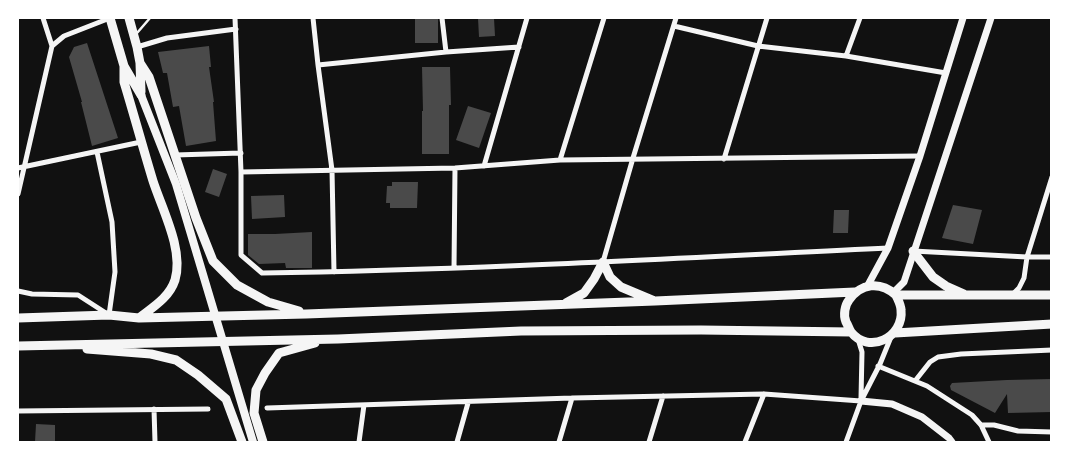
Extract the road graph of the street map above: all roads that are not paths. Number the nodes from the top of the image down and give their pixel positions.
1 (43, 18) edge
2 (110, 18) edge
3 (128, 18) edge
4 (150, 18) edge
5 (235, 18) edge
6 (313, 18) edge
7 (442, 18) edge
8 (527, 18) edge
9 (604, 18) edge
10 (676, 18) edge
11 (767, 18) edge
12 (860, 18) edge
13 (963, 18) edge
14 (991, 18) edge
15 (674, 26) junction
16 (236, 29) junction
17 (134, 36) junction
18 (52, 46) junction
19 (758, 46) junction
20 (519, 47) junction
21 (137, 48) junction
22 (446, 52) junction
23 (846, 56) junction
24 (140, 63) junction
25 (318, 65) junction
26 (124, 66) junction
27 (946, 73) junction
28 (141, 95) junction
29 (141, 142) junction
30 (98, 152) junction
31 (241, 153) junction
32 (175, 155) junction
33 (920, 156) junction
34 (633, 158) junction
35 (724, 158) junction
36 (560, 160) junction
37 (484, 166) junction
38 (20, 168) edge
39 (455, 168) junction
40 (332, 170) junction
41 (241, 172) junction
42 (1052, 177) edge
43 (18, 194) edge
44 (888, 248) junction
45 (914, 250) junction
46 (1027, 257) junction
47 (1052, 257) edge
48 (603, 262) junction
49 (454, 268) junction
50 (334, 272) junction
51 (868, 285) junction
52 (18, 291) edge
53 (855, 292) junction
54 (894, 294) junction
55 (1052, 295) edge
56 (969, 296) junction
57 (1012, 296) junction
58 (655, 302) junction
59 (563, 305) junction
60 (306, 314) junction
61 (109, 315) junction
62 (18, 318) edge
63 (139, 318) junction
64 (1052, 324) edge
65 (854, 335) junction
66 (893, 335) junction
67 (338, 338) junction
68 (18, 346) edge
69 (35, 346) junction
70 (1052, 350) edge
71 (878, 366) junction
72 (915, 382) junction
73 (764, 394) junction
74 (663, 396) junction
75 (572, 398) junction
76 (861, 400) junction
77 (468, 403) junction
78 (364, 405) junction
79 (267, 408) dead end
80 (154, 409) junction
81 (208, 409) dead end
82 (18, 410) edge
83 (980, 425) junction
84 (1052, 432) edge
85 (948, 441) edge
86 (154, 442) edge
87 (242, 442) edge
88 (253, 442) edge
89 (263, 442) edge
90 (359, 442) edge
91 (457, 442) edge
92 (559, 442) edge
93 (649, 442) edge
94 (745, 442) edge
95 (846, 442) edge
96 (989, 442) edge

1 - 18 street
2 - 18 street
2 - 26 highway
3 - 17 highway
4 - 17 lane
5 - 16 street
6 - 25 street
7 - 22 street
8 - 20 street
9 - 36 street
10 - 15 street
11 - 19 street
12 - 23 street
13 - 27 street
14 - 45 street
15 - 19 street
15 - 34 street
16 - 21 street
16 - 31 street
17 - 21 highway
18 - 38 street
19 - 23 street
19 - 35 street
20 - 22 street
20 - 37 street
21 - 24 highway
22 - 25 street
23 - 27 street
24 - 28 highway
24 - 32 highway
25 - 40 street
26 - 28 highway
26 - 29 highway
27 - 33 street
28 - 88 main road
29 - 30 street
29 - 63 highway
30 - 38 street
30 - 61 street
31 - 32 street
31 - 41 street
32 - 60 highway
33 - 35 street
33 - 44 street
34 - 35 street
34 - 36 street
34 - 48 street
36 - 37 street
37 - 39 street
38 - 43 street
39 - 40 street
39 - 49 street
40 - 41 street
40 - 50 street
41 - 50 street
42 - 46 street
44 - 48 street
44 - 51 street
45 - 46 street
45 - 54 street
45 - 56 highway
46 - 47 street
46 - 57 street
48 - 49 street
48 - 58 highway
48 - 59 highway
49 - 50 street
51 - 53 highway
51 - 54 highway
52 - 61 street
53 - 58 highway
53 - 65 highway
54 - 56 highway
54 - 66 highway
55 - 57 highway
56 - 57 highway
58 - 59 highway
59 - 60 highway
60 - 63 highway
61 - 62 highway
61 - 63 highway
64 - 66 highway
65 - 66 highway
65 - 67 highway
65 - 76 street
66 - 71 street
67 - 69 highway
67 - 89 highway
68 - 69 highway
69 - 87 highway
70 - 72 street
71 - 72 street
71 - 76 street
72 - 83 street
73 - 74 street
73 - 76 street
73 - 94 street
74 - 75 street
74 - 93 street
75 - 77 street
75 - 92 street
76 - 85 street
76 - 95 street
77 - 78 street
77 - 91 street
78 - 79 street
78 - 90 street
80 - 81 street
80 - 82 street
80 - 86 street
83 - 84 street
83 - 96 street

